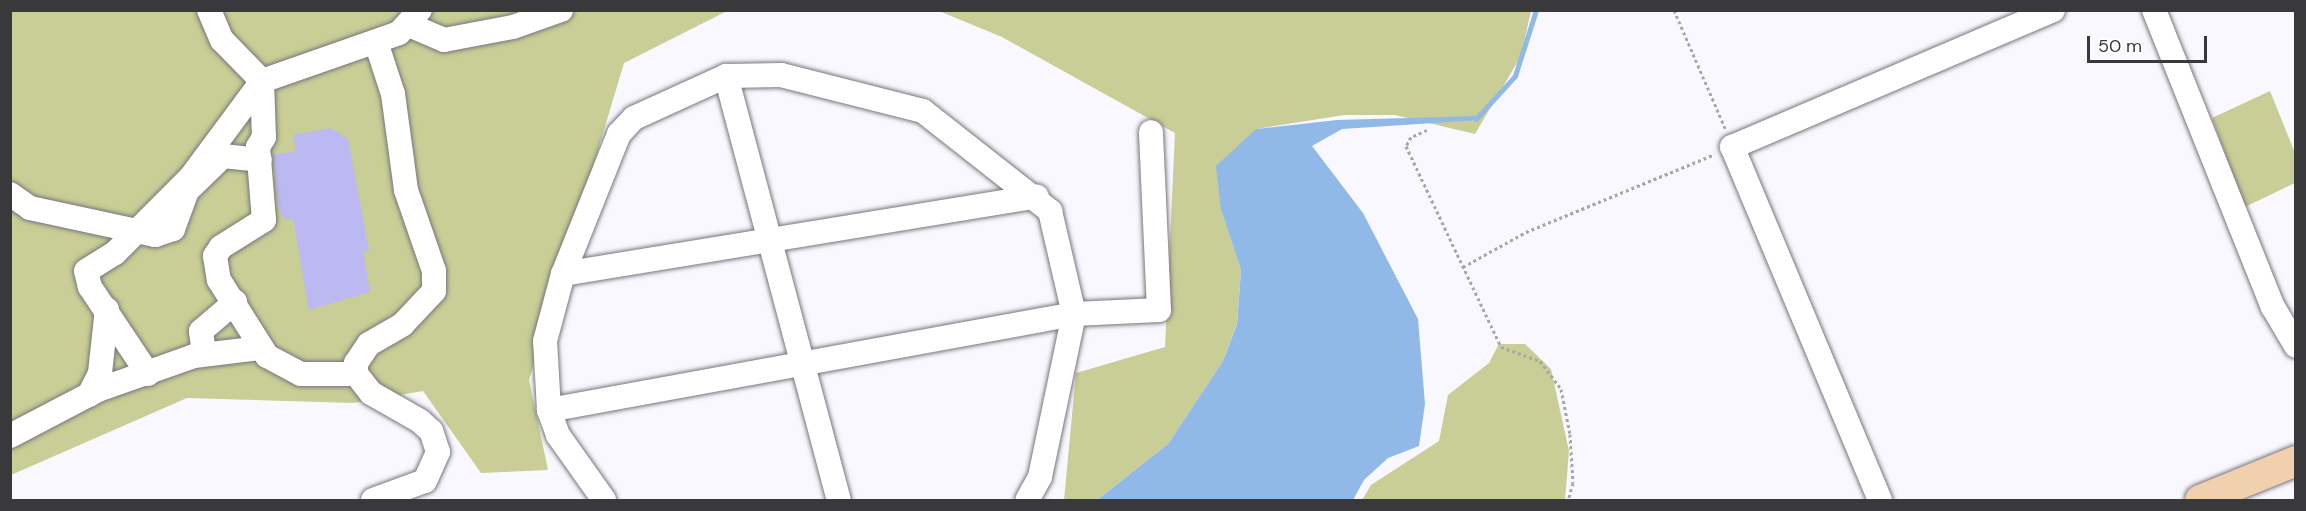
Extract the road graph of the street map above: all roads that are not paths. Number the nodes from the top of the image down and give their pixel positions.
1 (209, 10) edge
2 (561, 10) edge
3 (2053, 10) edge
4 (2154, 10) edge
5 (414, 18) edge
6 (376, 42) junction
7 (726, 76) junction
8 (262, 81) junction
9 (1151, 132) dead end
10 (213, 147) junction
11 (259, 156) junction
12 (10, 194) edge
13 (1037, 196) junction
14 (137, 232) junction
15 (766, 245) junction
16 (563, 274) junction
17 (235, 302) junction
18 (107, 309) junction
19 (1074, 314) junction
20 (2295, 346) edge
21 (260, 348) junction
22 (204, 354) junction
23 (801, 368) junction
24 (148, 374) junction
25 (356, 374) junction
26 (89, 394) junction
27 (549, 410) junction
28 (10, 436) edge
29 (2295, 461) edge
30 (373, 501) edge
31 (604, 501) edge
32 (838, 501) edge
33 (1028, 501) edge
34 (1880, 501) edge
35 (2200, 501) edge

1 - 8 street
2 - 5 street
3 - 34 street
4 - 20 street
5 - 6 street
6 - 8 street
6 - 25 street
7 - 13 street
7 - 15 street
7 - 16 street
8 - 10 street
8 - 11 street
9 - 19 street
10 - 11 street
10 - 14 street
11 - 14 street
11 - 17 street
12 - 14 street
13 - 15 street
13 - 19 street
14 - 18 street
15 - 16 street
15 - 23 street
16 - 27 street
17 - 21 street
17 - 22 street
18 - 24 street
18 - 26 street
19 - 23 street
19 - 33 street
21 - 22 street
21 - 25 street
22 - 24 street
23 - 27 street
23 - 32 street
24 - 26 street
25 - 30 street
26 - 28 street
27 - 31 street
29 - 35 main road

